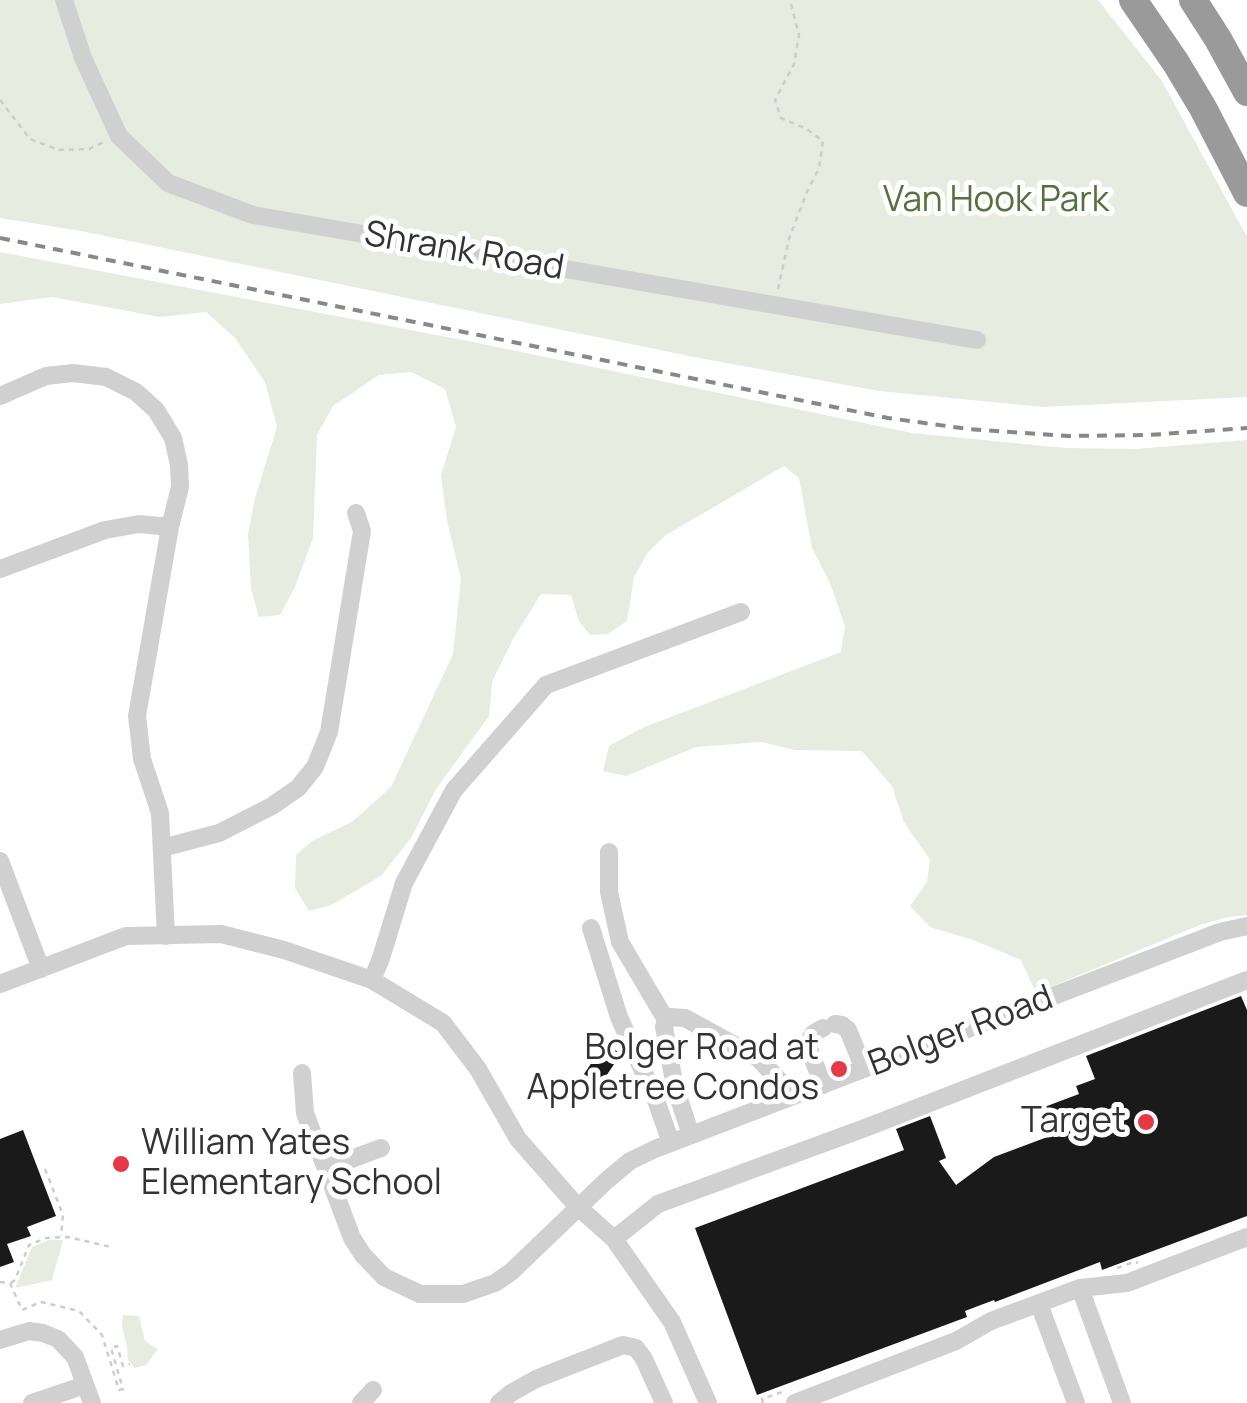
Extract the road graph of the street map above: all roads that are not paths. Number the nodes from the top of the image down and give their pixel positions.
1 (64, 0) edge
2 (1133, 0) edge
3 (1193, 0) edge
4 (1247, 92) edge
5 (1247, 193) edge
6 (976, 340) dead end
7 (0, 396) edge
8 (356, 513) dead end
9 (170, 528) junction
10 (0, 569) edge
11 (741, 612) dead end
12 (162, 848) junction
13 (609, 852) dead end
14 (0, 861) edge
15 (1247, 926) edge
16 (591, 928) dead end
17 (166, 936) junction
18 (41, 969) junction
19 (372, 980) junction
20 (1247, 980) edge
21 (0, 984) edge
22 (666, 1020) junction
23 (864, 1069) junction
24 (302, 1073) dead end
25 (823, 1085) junction
26 (794, 1096) junction
27 (692, 1135) junction
28 (671, 1142) junction
29 (381, 1148) dead end
30 (327, 1168) junction
31 (577, 1206) junction
32 (1247, 1236) edge
33 (614, 1239) junction
34 (1080, 1288) junction
35 (1039, 1304) junction
36 (0, 1340) edge
37 (85, 1385) junction
38 (32, 1403) edge
39 (92, 1403) edge
40 (499, 1403) edge
41 (664, 1403) edge
42 (708, 1403) edge
43 (796, 1403) edge
44 (1076, 1403) edge
45 (1122, 1403) edge

1 - 6 street, Shrank Road
2 - 5 highway
3 - 4 highway
7 - 9 street
8 - 12 street
9 - 10 street
9 - 12 street
11 - 19 street
12 - 17 street
13 - 22 street
14 - 18 street
15 - 23 street, Bolger Road
16 - 28 street
17 - 18 street
17 - 19 street
18 - 21 street
19 - 31 street
20 - 33 street
22 - 26 street
22 - 27 street
23 - 25 street, Bolger Road
23 - 25 street
24 - 30 street, Bolger Road
25 - 26 street, Bolger Road
26 - 27 street, Bolger Road
27 - 28 street, Bolger Road
28 - 31 street, Bolger Road
29 - 30 street
30 - 31 street, Bolger Road
31 - 33 street
32 - 34 street
33 - 42 street
34 - 35 street
34 - 45 street
35 - 43 street
35 - 44 street
36 - 37 street
37 - 38 street
37 - 39 street
40 - 41 street

